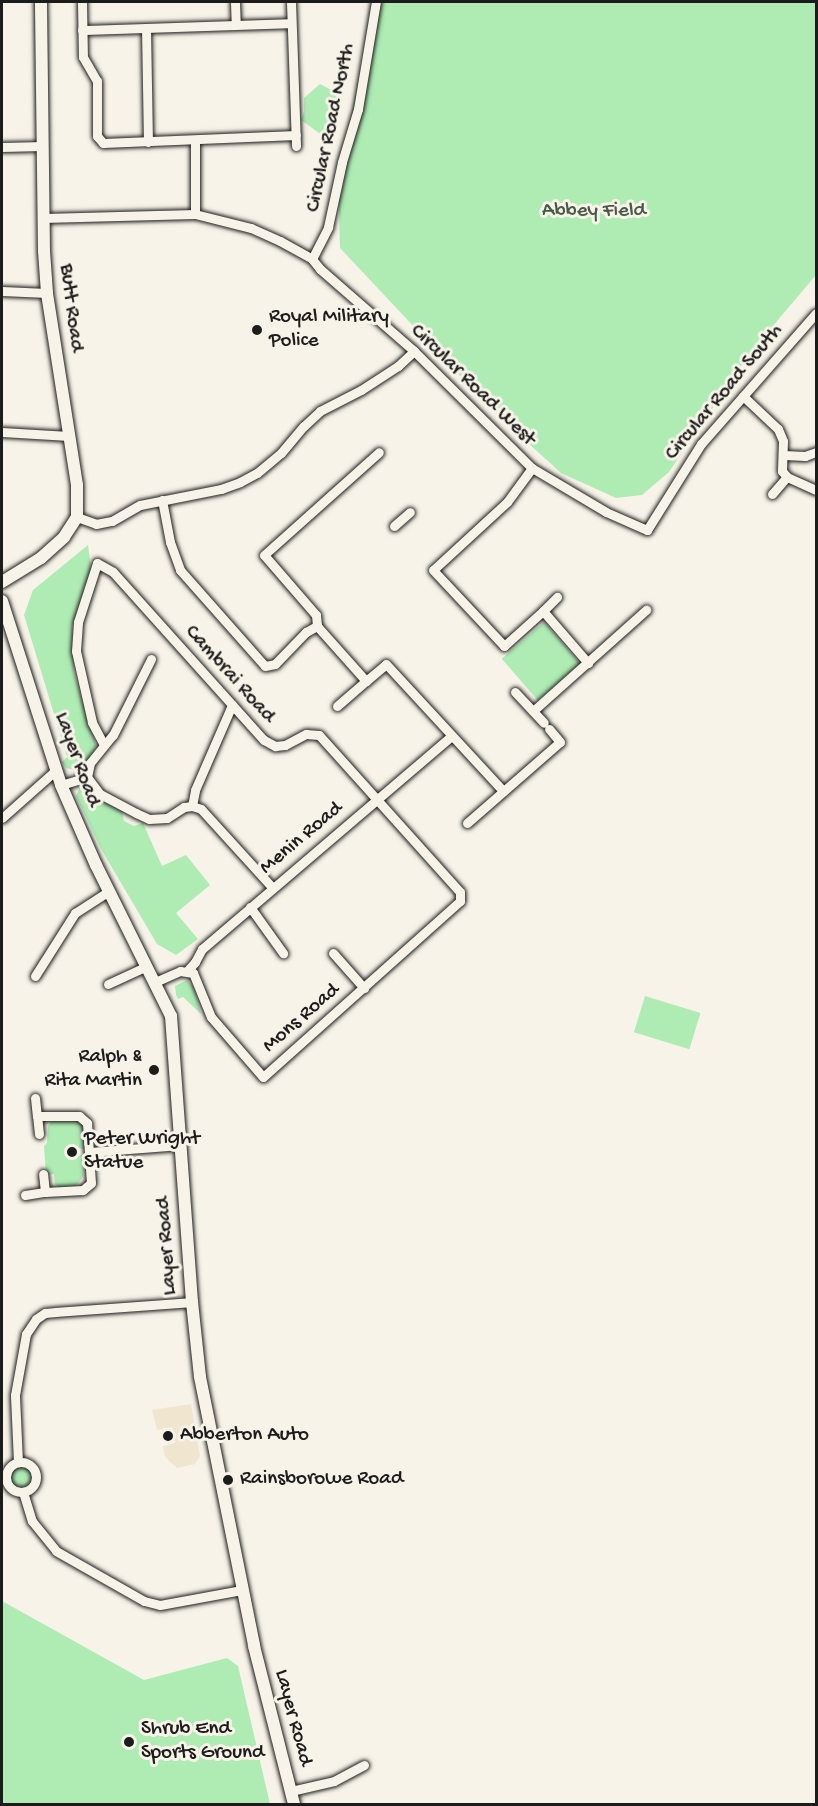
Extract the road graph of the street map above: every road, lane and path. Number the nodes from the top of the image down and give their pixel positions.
1 (41, 2) edge
2 (82, 2) edge
3 (235, 2) edge
4 (291, 2) edge
5 (376, 2) edge
6 (291, 23) junction
7 (236, 25) junction
8 (146, 28) junction
9 (82, 30) junction
10 (296, 135) junction
11 (195, 141) junction
12 (148, 142) junction
13 (43, 146) junction
14 (296, 146) dead end
15 (2, 147) edge
16 (195, 214) junction
17 (43, 218) junction
18 (312, 259) junction
19 (2, 291) edge
20 (47, 293) junction
21 (816, 313) edge
22 (414, 351) junction
23 (743, 396) junction
24 (2, 432) edge
25 (69, 436) junction
26 (379, 452) dead end
27 (816, 452) edge
28 (784, 455) junction
29 (532, 468) junction
30 (787, 477) junction
31 (816, 490) edge
32 (772, 494) dead end
33 (162, 500) junction
34 (410, 512) dead end
35 (77, 517) junction
36 (394, 526) dead end
37 (647, 530) joint
38 (2, 582) edge
39 (557, 597) dead end
40 (2, 602) edge
41 (646, 610) dead end
42 (543, 611) junction
43 (316, 626) junction
44 (151, 659) dead end
45 (588, 663) junction
46 (366, 681) junction
47 (515, 692) dead end
48 (232, 705) junction
49 (337, 706) dead end
50 (533, 711) junction
51 (451, 736) junction
52 (104, 745) junction
53 (56, 770) junction
54 (87, 777) junction
55 (61, 785) junction
56 (502, 791) junction
57 (378, 799) junction
58 (192, 806) junction
59 (2, 818) edge
60 (467, 823) dead end
61 (272, 887) junction
62 (109, 891) junction
63 (460, 901) joint
64 (250, 908) junction
65 (283, 953) dead end
66 (333, 953) dead end
67 (147, 966) junction
68 (187, 971) junction
69 (35, 976) dead end
70 (155, 982) junction
71 (108, 984) dead end
72 (364, 988) junction
73 (35, 1098) dead end
74 (37, 1116) junction
75 (39, 1134) dead end
76 (181, 1145) junction
77 (90, 1152) junction
78 (43, 1174) dead end
79 (45, 1192) junction
80 (26, 1195) dead end
81 (192, 1302) junction
82 (18, 1462) junction
83 (23, 1492) junction
84 (242, 1590) junction
85 (364, 1765) dead end
86 (291, 1791) junction
87 (294, 1804) edge

1 - 13 main road, Butt Road
2 - 9 street
3 - 7 street
4 - 6 street
5 - 18 street, Circular Road North
6 - 7 street
6 - 10 street
7 - 8 street
8 - 9 street
8 - 12 street
9 - 12 street
10 - 11 street
10 - 14 street
11 - 12 street
11 - 16 street
13 - 15 street
13 - 17 main road, Butt Road
16 - 17 street, Circular Road West
16 - 18 street, Circular Road West
17 - 20 main road, Butt Road
18 - 22 street, Circular Road West
19 - 20 street
20 - 25 main road, Butt Road
21 - 23 street, Circular Road South
22 - 29 street, Circular Road West
22 - 33 street
23 - 28 street
23 - 37 street, Circular Road South
24 - 25 street
25 - 35 main road, Butt Road
26 - 43 street
27 - 28 street
28 - 30 street
29 - 37 street, Circular Road West
29 - 42 street
30 - 31 street
30 - 32 street
33 - 35 street
33 - 43 street
34 - 36 street
35 - 38 main road
39 - 42 street
40 - 53 main road, Layer Road
41 - 45 street
42 - 45 street
43 - 46 street
44 - 52 street
45 - 50 street
46 - 49 street
46 - 51 street
47 - 50 street
48 - 52 street, Cambrai Road
48 - 57 street, Cambrai Road
48 - 58 street
50 - 56 street
51 - 56 street
51 - 57 street, Menin Road
52 - 54 street
53 - 55 main road, Layer Road
53 - 59 street
54 - 55 street
54 - 58 street
55 - 62 main road, Layer Road
56 - 60 street
57 - 61 street, Menin Road
57 - 63 street, Cambrai Road
58 - 61 street
61 - 64 street, Menin Road
62 - 67 main road, Layer Road
62 - 69 street
63 - 72 street, Mons Road
64 - 65 street
64 - 68 street, Menin Road
66 - 72 street, Mons Road
67 - 70 main road, Layer Road
67 - 71 street
68 - 70 street
68 - 72 street, Mons Road
70 - 76 main road, Layer Road
73 - 74 street
74 - 75 street
74 - 77 street
76 - 77 street
76 - 81 main road, Layer Road
77 - 79 street
78 - 79 street
79 - 80 street
81 - 82 street
81 - 84 main road, Layer Road
82 - 83 street
82 - 83 street
83 - 84 street
84 - 86 main road, Layer Road
85 - 86 street
86 - 87 main road, Layer Road

